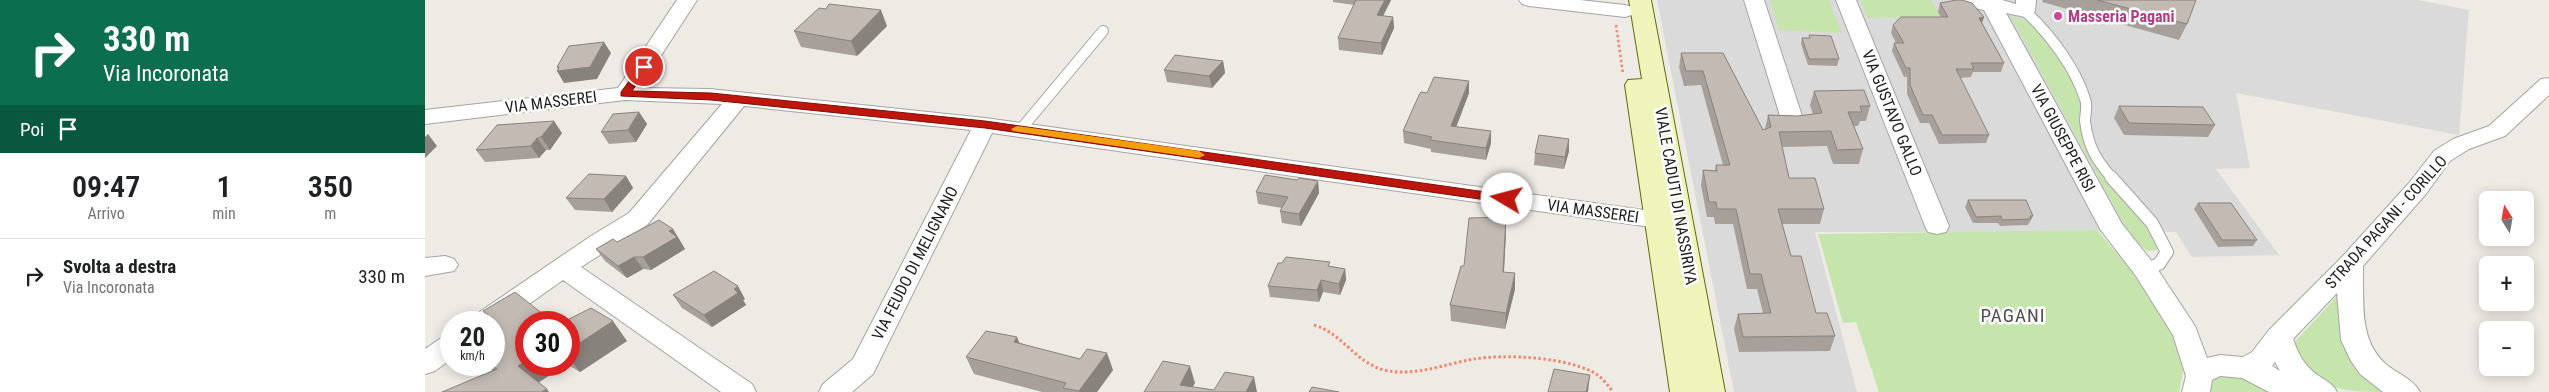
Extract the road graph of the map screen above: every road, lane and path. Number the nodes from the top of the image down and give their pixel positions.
1 (687, 0) edge
2 (1529, 0) edge
3 (1754, 0) edge
4 (1846, 0) edge
5 (1963, 0) edge
6 (1992, 3) edge
7 (1629, 4) edge
8 (2025, 5) edge
9 (1103, 31) dead end
10 (2549, 84) edge
11 (625, 94) junction
12 (738, 99) junction
13 (425, 117) edge
14 (1793, 122) edge
15 (985, 125) junction
16 (1021, 130) junction
17 (1659, 220) junction
18 (1937, 226) dead end
19 (2350, 264) junction
20 (564, 268) junction
21 (2145, 270) junction
22 (500, 311) edge
23 (2179, 321) junction
24 (1314, 325) dead end
25 (2279, 337) junction
26 (440, 353) edge
27 (425, 363) edge
28 (2241, 367) junction
29 (2198, 384) edge
30 (742, 392) edge
31 (833, 392) edge
32 (1613, 392) edge
33 (1685, 392) edge
34 (1709, 392) edge
35 (2288, 392) edge
36 (2323, 392) edge
37 (2405, 392) edge

1 - 11 street
2 - 7 street
3 - 14 street
4 - 18 street, VIA GUSTAVO GALLO
5 - 6 street
6 - 8 street
6 - 21 street, VIA GIUSEPPE RISI
7 - 17 main road, VIALE CADUTI DI NASSIRIYA
7 - 34 main road, VIALE CADUTI DI NASSIRIYA
8 - 21 lane, VIA GIUSEPPE RISI
9 - 16 lane
10 - 19 street, STRADA PAGANI - CORILLO
11 - 12 street, VIA MASSEREI
11 - 13 street, VIA MASSEREI
12 - 15 street, VIA MASSEREI
12 - 20 street
15 - 16 street, VIA MASSEREI
15 - 31 street, VIA FEUDO DI MELIGNANO
16 - 17 street, VIA MASSEREI
17 - 33 main road, VIALE CADUTI DI NASSIRIYA
19 - 25 street, STRADA PAGANI - CORILLO
19 - 37 street
20 - 22 street
20 - 30 street
21 - 23 street, VIA GIUSEPPE RISI
23 - 28 street, VIA GIUSEPPE RISI
23 - 29 street, VIA GIUSEPPE RISI
24 - 32 path
25 - 28 street, STRADA PAGANI - CORILLO
25 - 35 street
25 - 36 street
26 - 27 street
28 - 29 street
28 - 35 street

